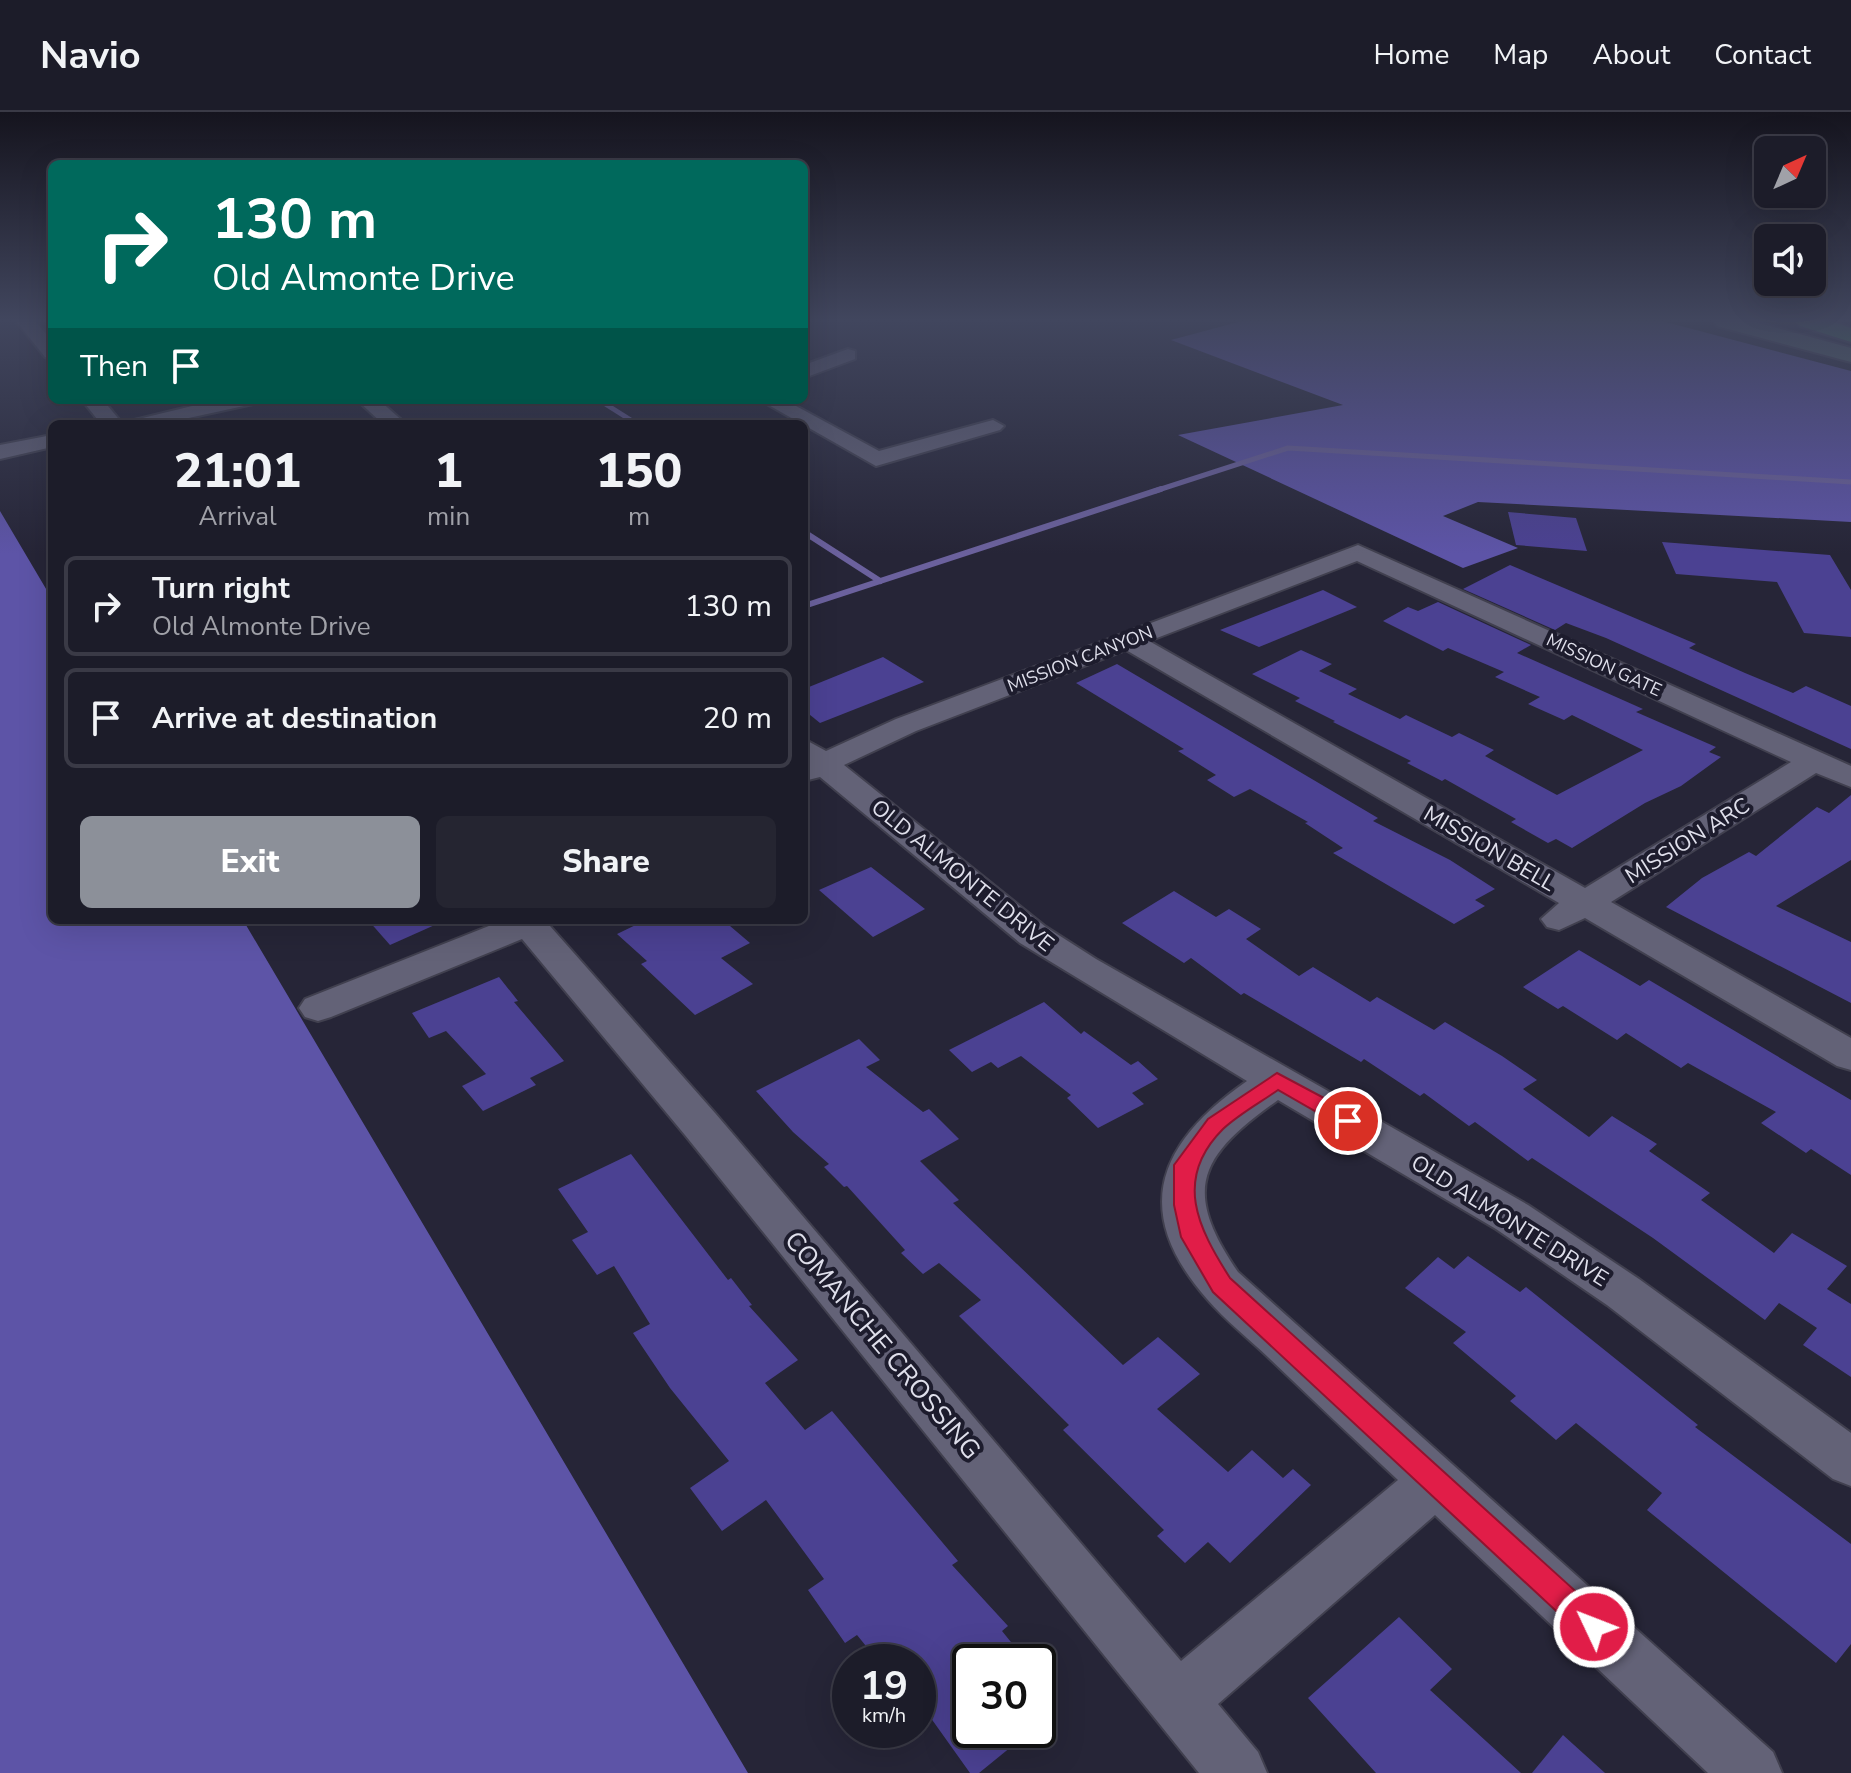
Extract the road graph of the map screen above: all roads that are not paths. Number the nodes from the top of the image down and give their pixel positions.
1 (95, 404) edge
2 (227, 404) edge
3 (372, 404) edge
4 (777, 404) edge
5 (109, 420) edge
6 (150, 420) edge
7 (391, 420) edge
8 (806, 420) edge
9 (808, 421) edge
10 (993, 426) dead end
11 (48, 442) edge
12 (0, 452) edge
13 (1358, 552) joint
14 (1129, 641) junction
15 (810, 761) edge
16 (1814, 761) junction
17 (1851, 778) edge
18 (1572, 911) junction
19 (522, 924) edge
20 (532, 924) edge
21 (318, 1008) dead end
22 (1851, 1056) edge
23 (1277, 1080) junction
24 (1851, 1463) edge
25 (1436, 1481) junction
26 (1177, 1701) junction
27 (1237, 1773) edge
28 (1752, 1773) edge

1 - 5 street
2 - 6 street
3 - 7 street
4 - 8 street
9 - 10 street
11 - 12 street
13 - 14 street, MISSION CANYON
13 - 16 street, MISSION GATE
14 - 15 street, MISSION CANYON
14 - 18 street, MISSION BELL
15 - 23 street, OLD ALMONTE DRIVE
16 - 17 street, MISSION GATE
16 - 18 street, MISSION ARC
18 - 22 street, MISSION BELL
19 - 21 street
20 - 26 street, COMANCHE CROSSING
23 - 24 street, OLD ALMONTE DRIVE
23 - 25 street
25 - 26 street
25 - 28 street
26 - 27 street, COMANCHE CROSSING

